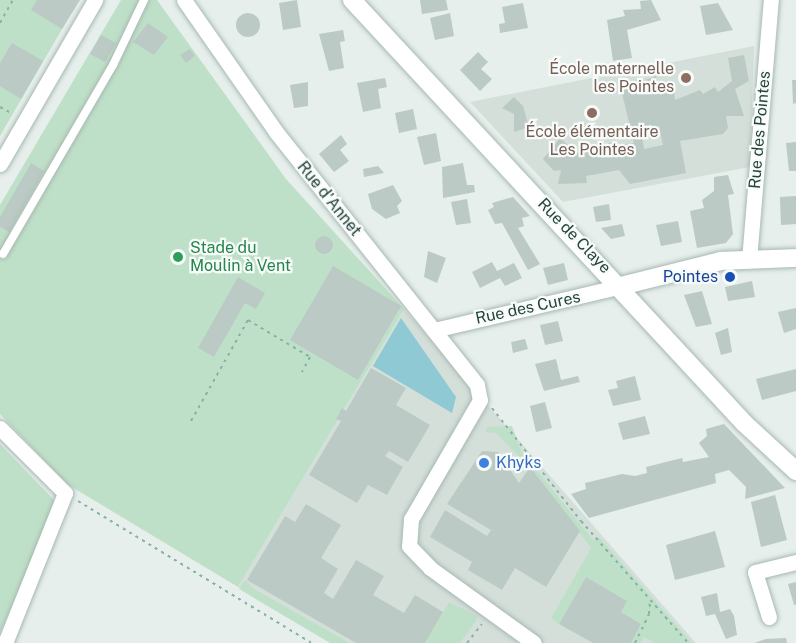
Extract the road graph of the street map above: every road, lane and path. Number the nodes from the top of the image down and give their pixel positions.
1 (13, 0) edge
2 (95, 0) edge
3 (144, 0) edge
4 (184, 0) edge
5 (352, 0) edge
6 (771, 0) edge
7 (0, 23) edge
8 (0, 107) edge
9 (15, 116) dead end
10 (0, 164) edge
11 (3, 254) dead end
12 (796, 258) edge
13 (749, 260) junction
14 (621, 286) junction
15 (434, 330) junction
16 (302, 372) dead end
17 (480, 392) junction
18 (191, 421) dead end
19 (0, 428) edge
20 (796, 471) edge
21 (66, 493) junction
22 (796, 562) edge
23 (650, 601) junction
24 (492, 612) junction
25 (769, 617) dead end
26 (5, 643) edge
27 (312, 643) edge
28 (467, 643) edge
29 (534, 643) edge
30 (635, 643) edge
31 (688, 643) edge

1 - 7 path
2 - 10 street
3 - 11 lane
4 - 15 street, Rue d'Annet
5 - 14 street, Rue de Claye
6 - 13 street, Rue des Pointes
8 - 9 path
12 - 13 street
13 - 14 street
14 - 15 street, Rue des Cures
14 - 20 street, Rue de Claye
15 - 17 street, Rue d'Annet
16 - 18 path
17 - 23 path
17 - 24 street
19 - 21 street
21 - 26 street
21 - 27 path
22 - 25 street
23 - 30 path
23 - 31 path
24 - 28 path
24 - 29 street

